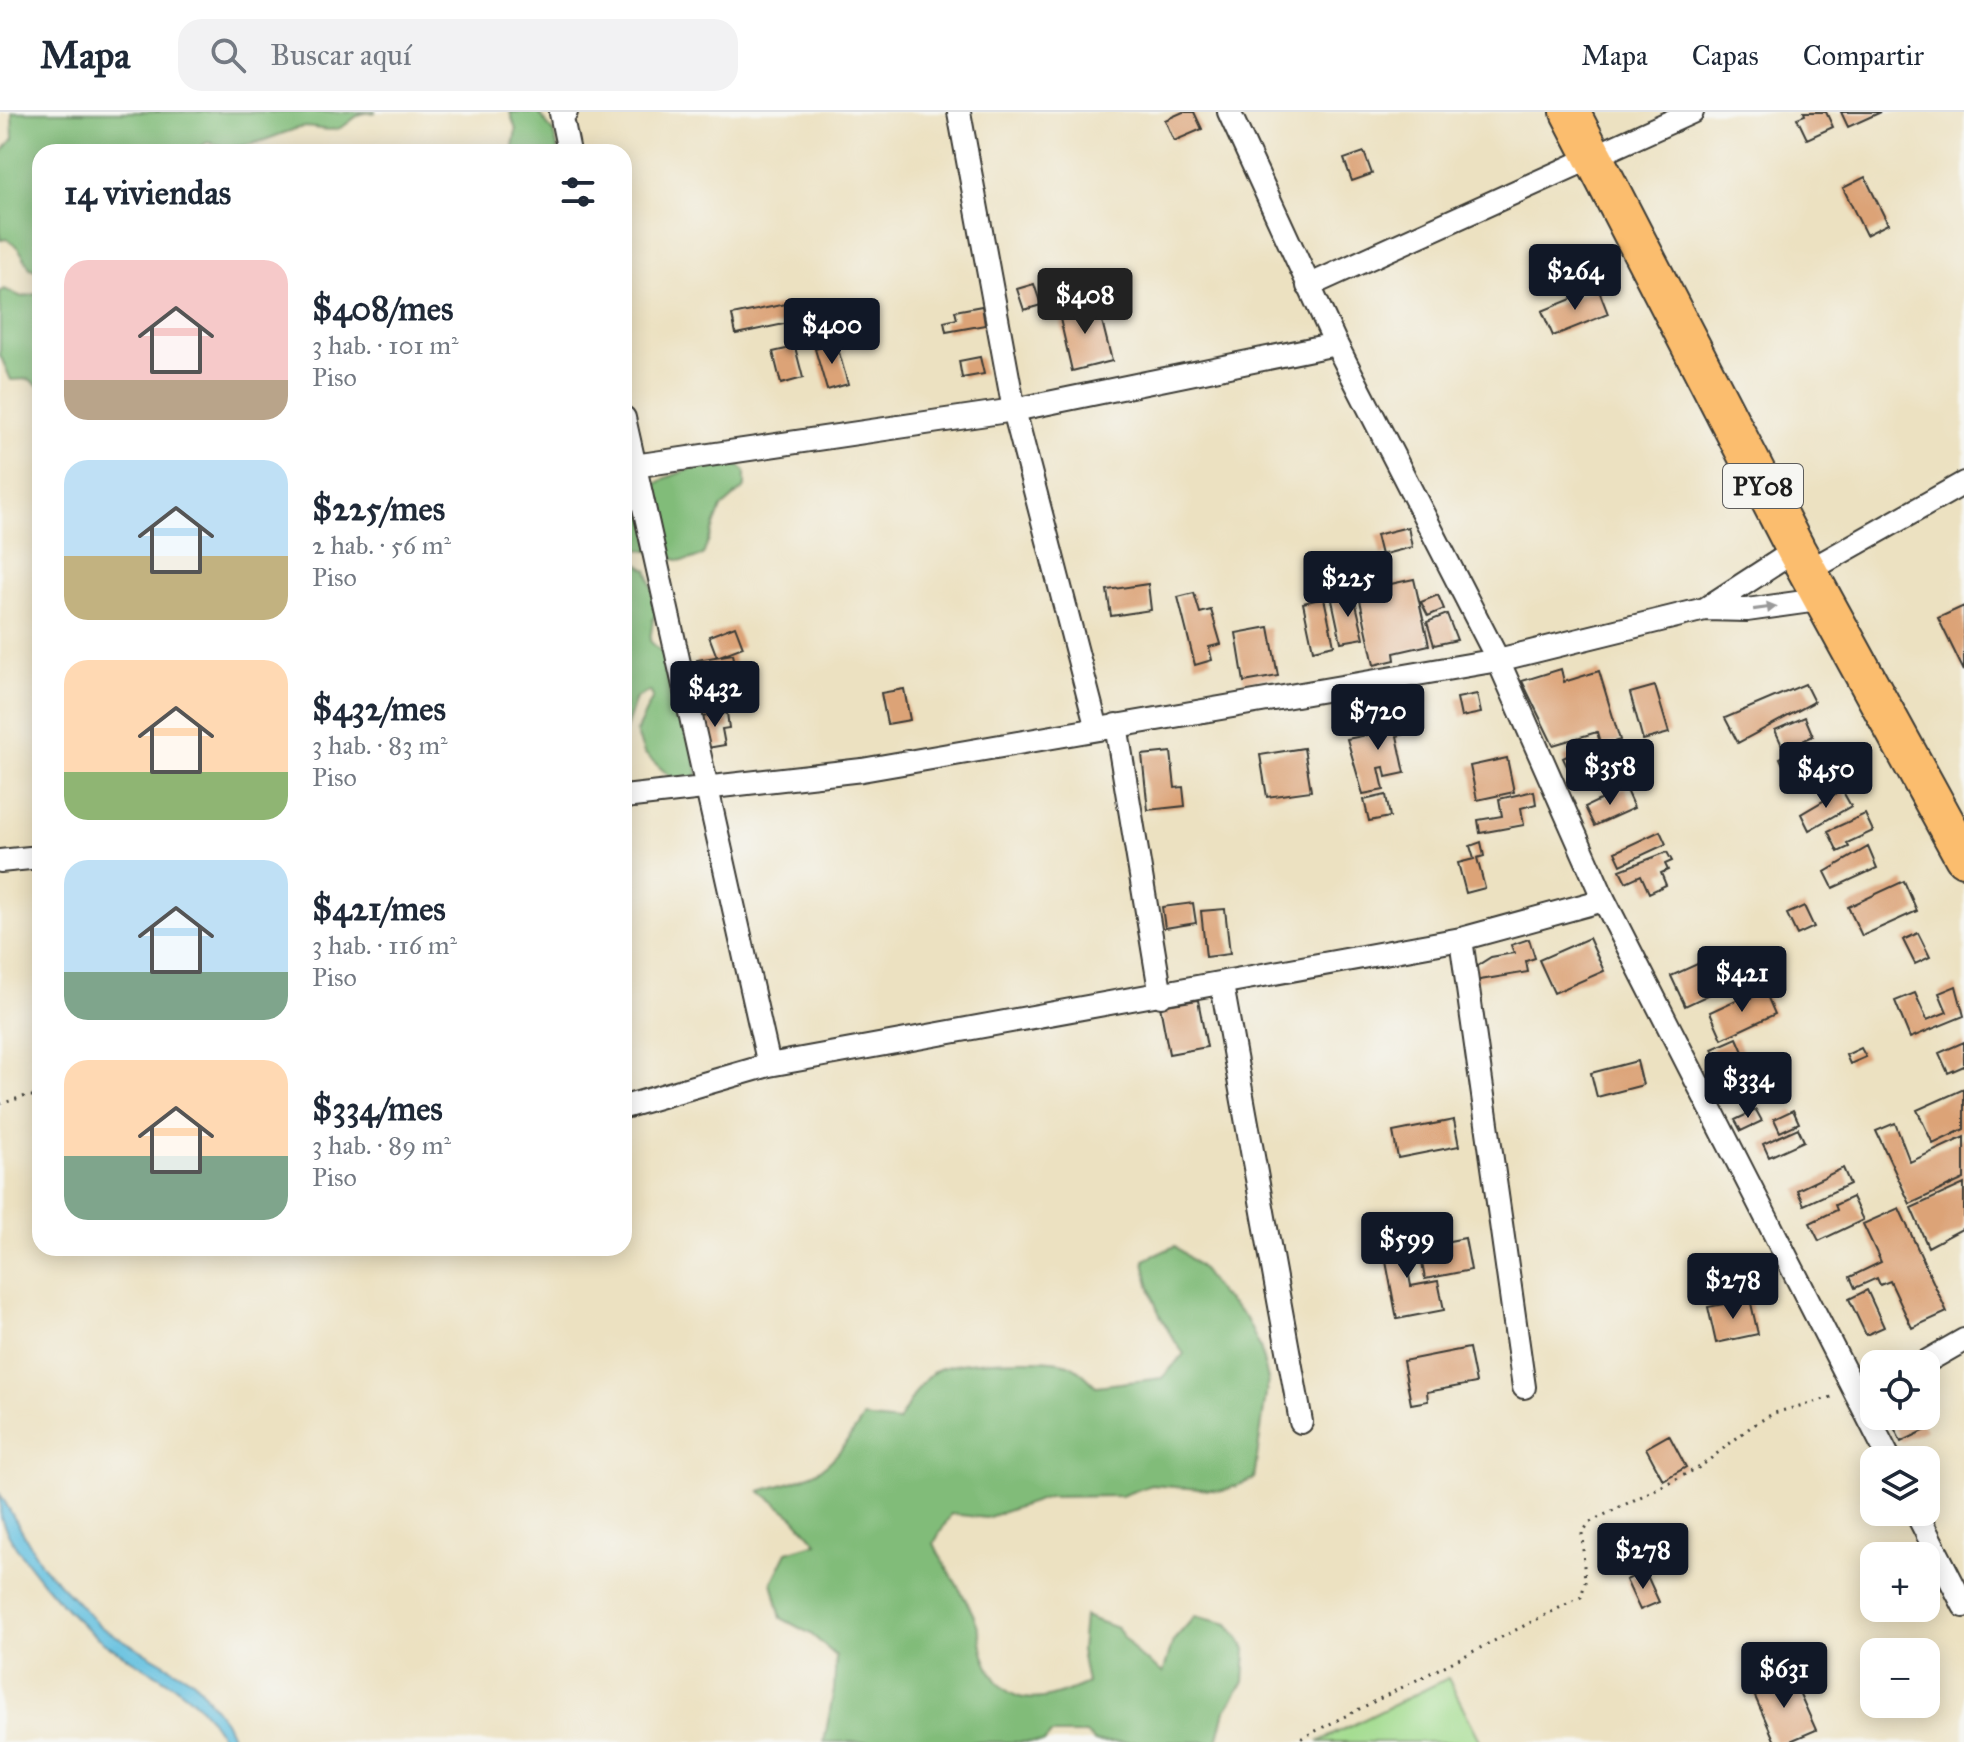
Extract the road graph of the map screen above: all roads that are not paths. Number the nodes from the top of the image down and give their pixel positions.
1 (566, 112) edge
2 (959, 112) edge
3 (1229, 112) edge
4 (1570, 112) edge
5 (1692, 112) edge
6 (567, 144) edge
7 (1592, 159) junction
8 (1308, 286) junction
9 (1336, 344) junction
10 (1014, 410) junction
11 (632, 456) edge
12 (634, 466) junction
13 (1964, 483) edge
14 (1810, 573) junction
15 (1705, 609) junction
16 (1498, 660) junction
17 (1107, 727) junction
18 (706, 789) junction
19 (632, 796) edge
20 (1959, 838) edge
21 (32, 858) edge
22 (0, 861) edge
23 (1604, 900) junction
24 (1461, 939) junction
25 (1222, 985) junction
26 (1161, 996) junction
27 (769, 1065) junction
28 (632, 1105) edge
29 (1964, 1340) edge
30 (1940, 1354) edge
31 (1524, 1387) dead end
32 (1860, 1389) edge
33 (1301, 1422) dead end
34 (1923, 1526) edge
35 (1964, 1606) edge

1 - 6 street
2 - 10 street
3 - 8 street
4 - 7 highway, PY08
5 - 7 street
7 - 8 street
7 - 14 highway, PY08
8 - 9 street
9 - 10 street
9 - 16 street
10 - 12 street
10 - 17 street
11 - 12 street
12 - 18 street
13 - 14 street
14 - 15 street
15 -> 14 street
14 - 20 highway, PY08
15 - 16 street
16 - 17 street
16 - 23 street
17 - 18 street
17 - 26 street
18 - 19 street
18 - 27 street
21 - 22 street
23 - 24 street
23 - 32 street
24 - 25 street
24 - 31 street
25 - 26 street
25 - 33 street
26 - 27 street
27 - 28 street
29 - 30 street
34 - 35 street

